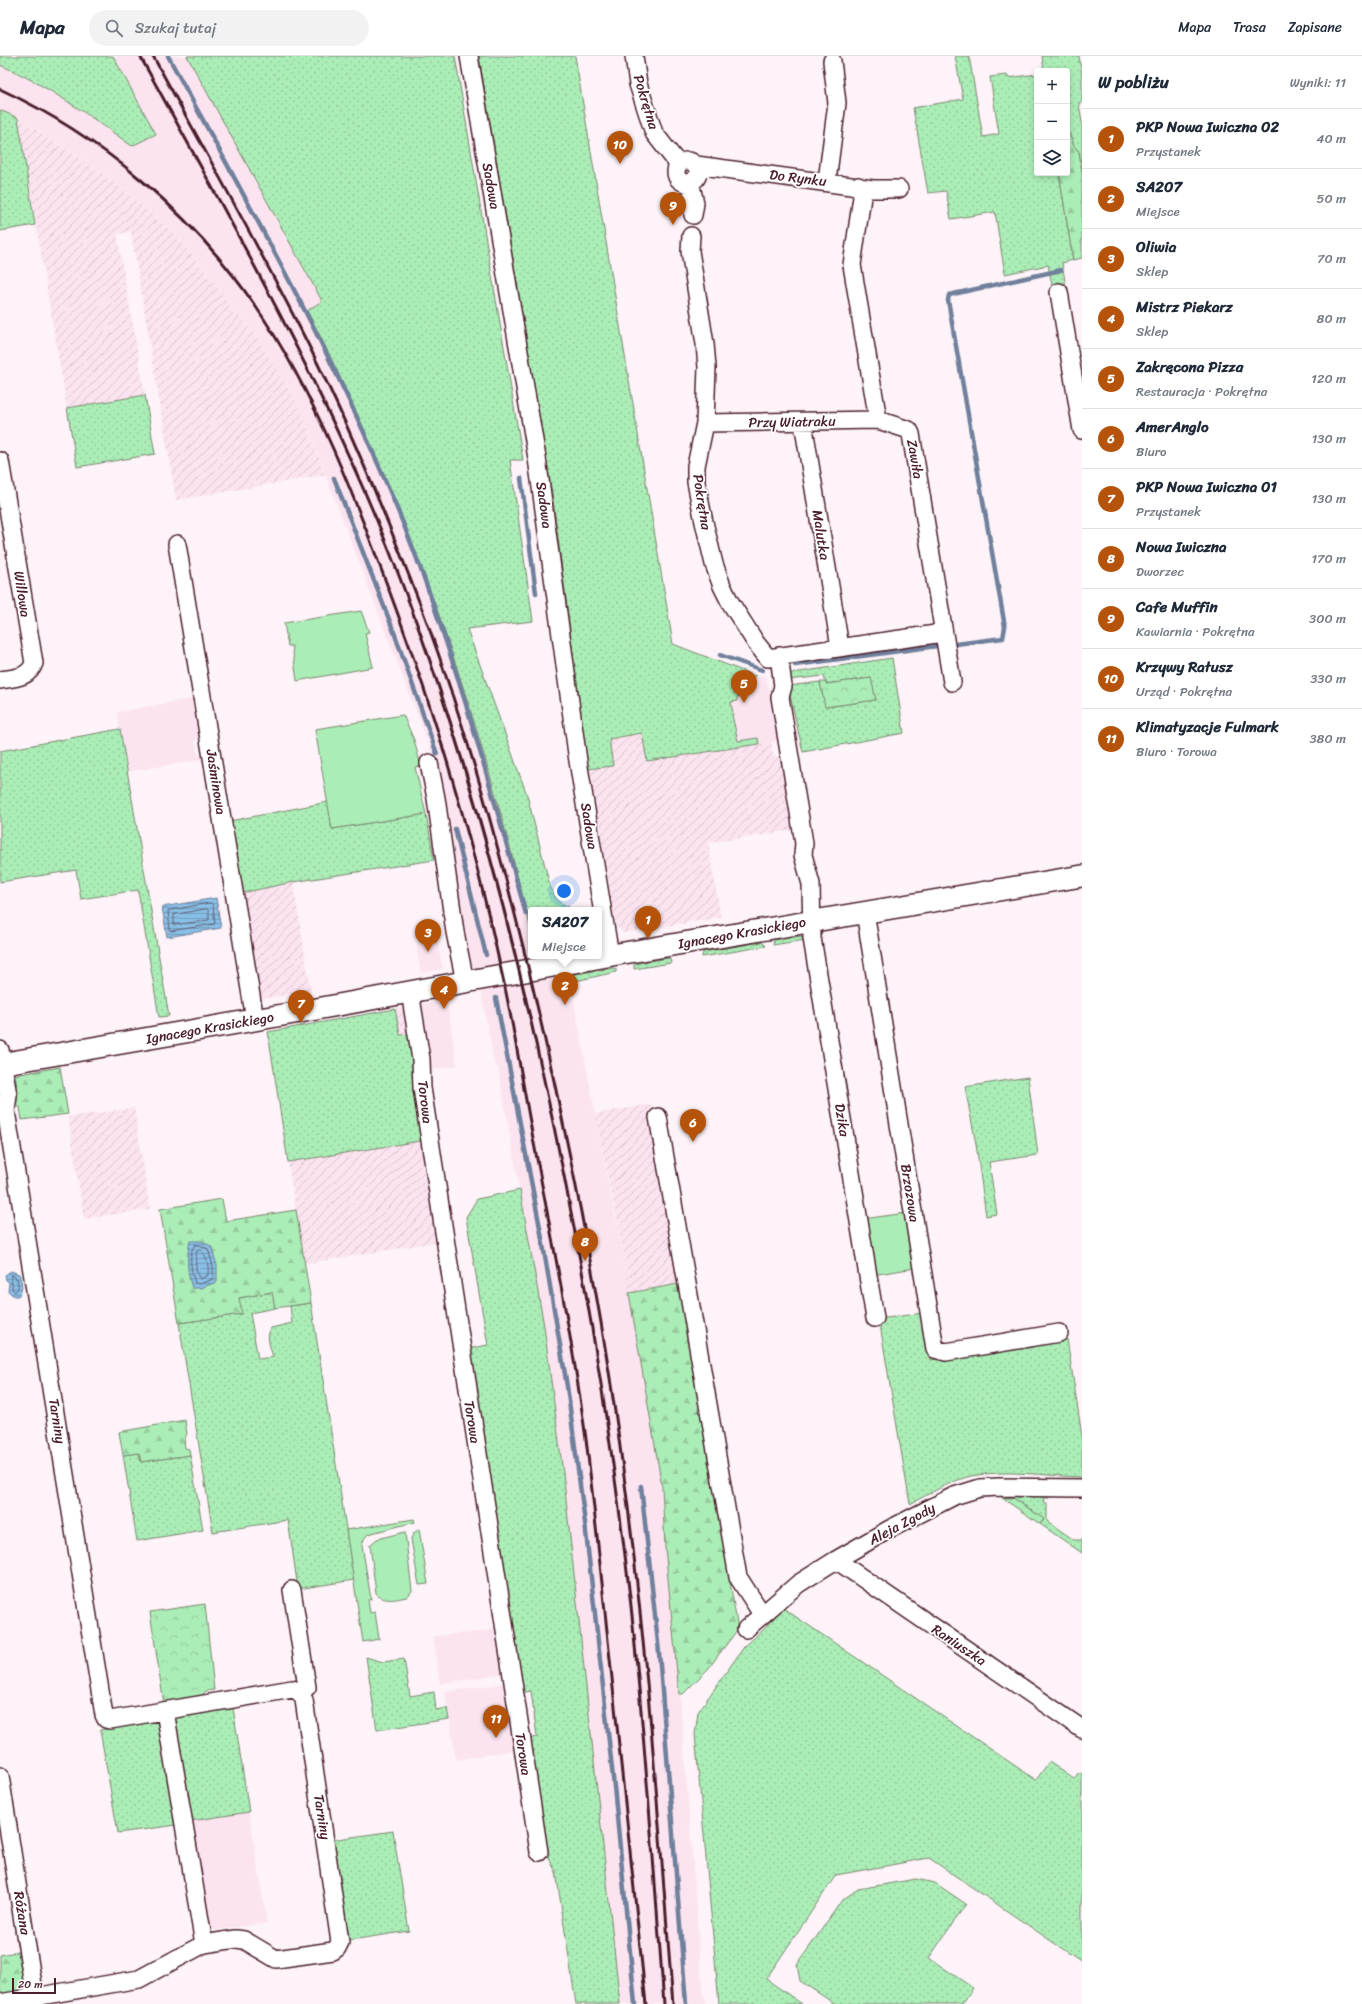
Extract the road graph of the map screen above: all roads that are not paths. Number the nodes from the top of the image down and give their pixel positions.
1 (469, 56) edge
2 (634, 56) edge
3 (832, 61) dead end
4 (679, 165) junction
5 (696, 165) junction
6 (827, 181) junction
7 (690, 182) junction
8 (858, 186) junction
9 (899, 189) dead end
10 (693, 214) dead end
11 (691, 236) dead end
12 (1059, 292) dead end
13 (878, 420) junction
14 (803, 422) junction
15 (705, 423) junction
16 (1082, 430) edge
17 (0, 461) edge
18 (177, 544) dead end
19 (943, 627) junction
20 (840, 647) junction
21 (774, 657) junction
22 (0, 680) edge
23 (952, 682) dead end
24 (429, 763) dead end
25 (1082, 876) edge
26 (602, 907) edge
27 (602, 907) edge
28 (865, 912) junction
29 (812, 921) junction
30 (610, 956) junction
31 (602, 957) edge
32 (593, 959) edge
33 (466, 982) junction
34 (410, 992) junction
35 (255, 1020) junction
36 (1, 1059) edge
37 (658, 1117) dead end
38 (875, 1318) dead end
39 (1059, 1333) dead end
40 (1082, 1488) edge
41 (836, 1560) junction
42 (292, 1590) dead end
43 (762, 1614) junction
44 (746, 1629) dead end
45 (300, 1692) junction
46 (165, 1711) junction
47 (1082, 1729) edge
48 (0, 1776) edge
49 (539, 1852) dead end
50 (204, 1944) junction
51 (35, 2001) edge
52 (0, 2003) edge

1 - 26 street, Sadowa
2 - 4 street, Pokrętna
3 - 6 street
4 - 5 street
4 - 7 street, Pokrętna
5 - 6 street, Do Rynku
5 - 7 street
6 - 8 street, Do Rynku
7 - 10 street
8 - 9 street, Do Rynku
8 - 13 street
11 - 15 street, Pokrętna
12 - 16 street
13 - 14 street, Przy Wiatraku
13 - 19 street, Zawiła
14 - 15 street, Przy Wiatraku
14 - 20 street, Malutka
15 - 21 street, Pokrętna
17 - 22 street, Willowa
18 - 35 street, Jaśminowa
19 - 20 street
19 - 23 street, Zawiła
20 - 21 street
21 - 29 street, Dzika
24 - 33 street
25 - 28 street, Ignacego Krasickiego
27 - 30 street, Sadowa
28 - 29 street, Ignacego Krasickiego
28 - 39 street, Brzozowa
29 - 30 street, Ignacego Krasickiego
29 - 38 street, Dzika
30 - 31 street, Ignacego Krasickiego
32 - 33 street, Ignacego Krasickiego
33 - 34 street, Ignacego Krasickiego
34 - 35 street, Ignacego Krasickiego
34 - 49 street, Torowa
35 - 36 street, Ignacego Krasickiego
36 - 46 street, Tarniny
37 - 43 street
40 - 41 street, Aleja Zgody
41 - 43 street, Aleja Zgody
41 - 47 street, Raniuszka
42 - 45 street
43 - 44 street, Aleja Zgody
45 - 46 street, Tarniny
45 - 50 street, Tarniny
46 - 50 street
48 - 51 street, Różana
50 - 51 street
51 - 52 street

